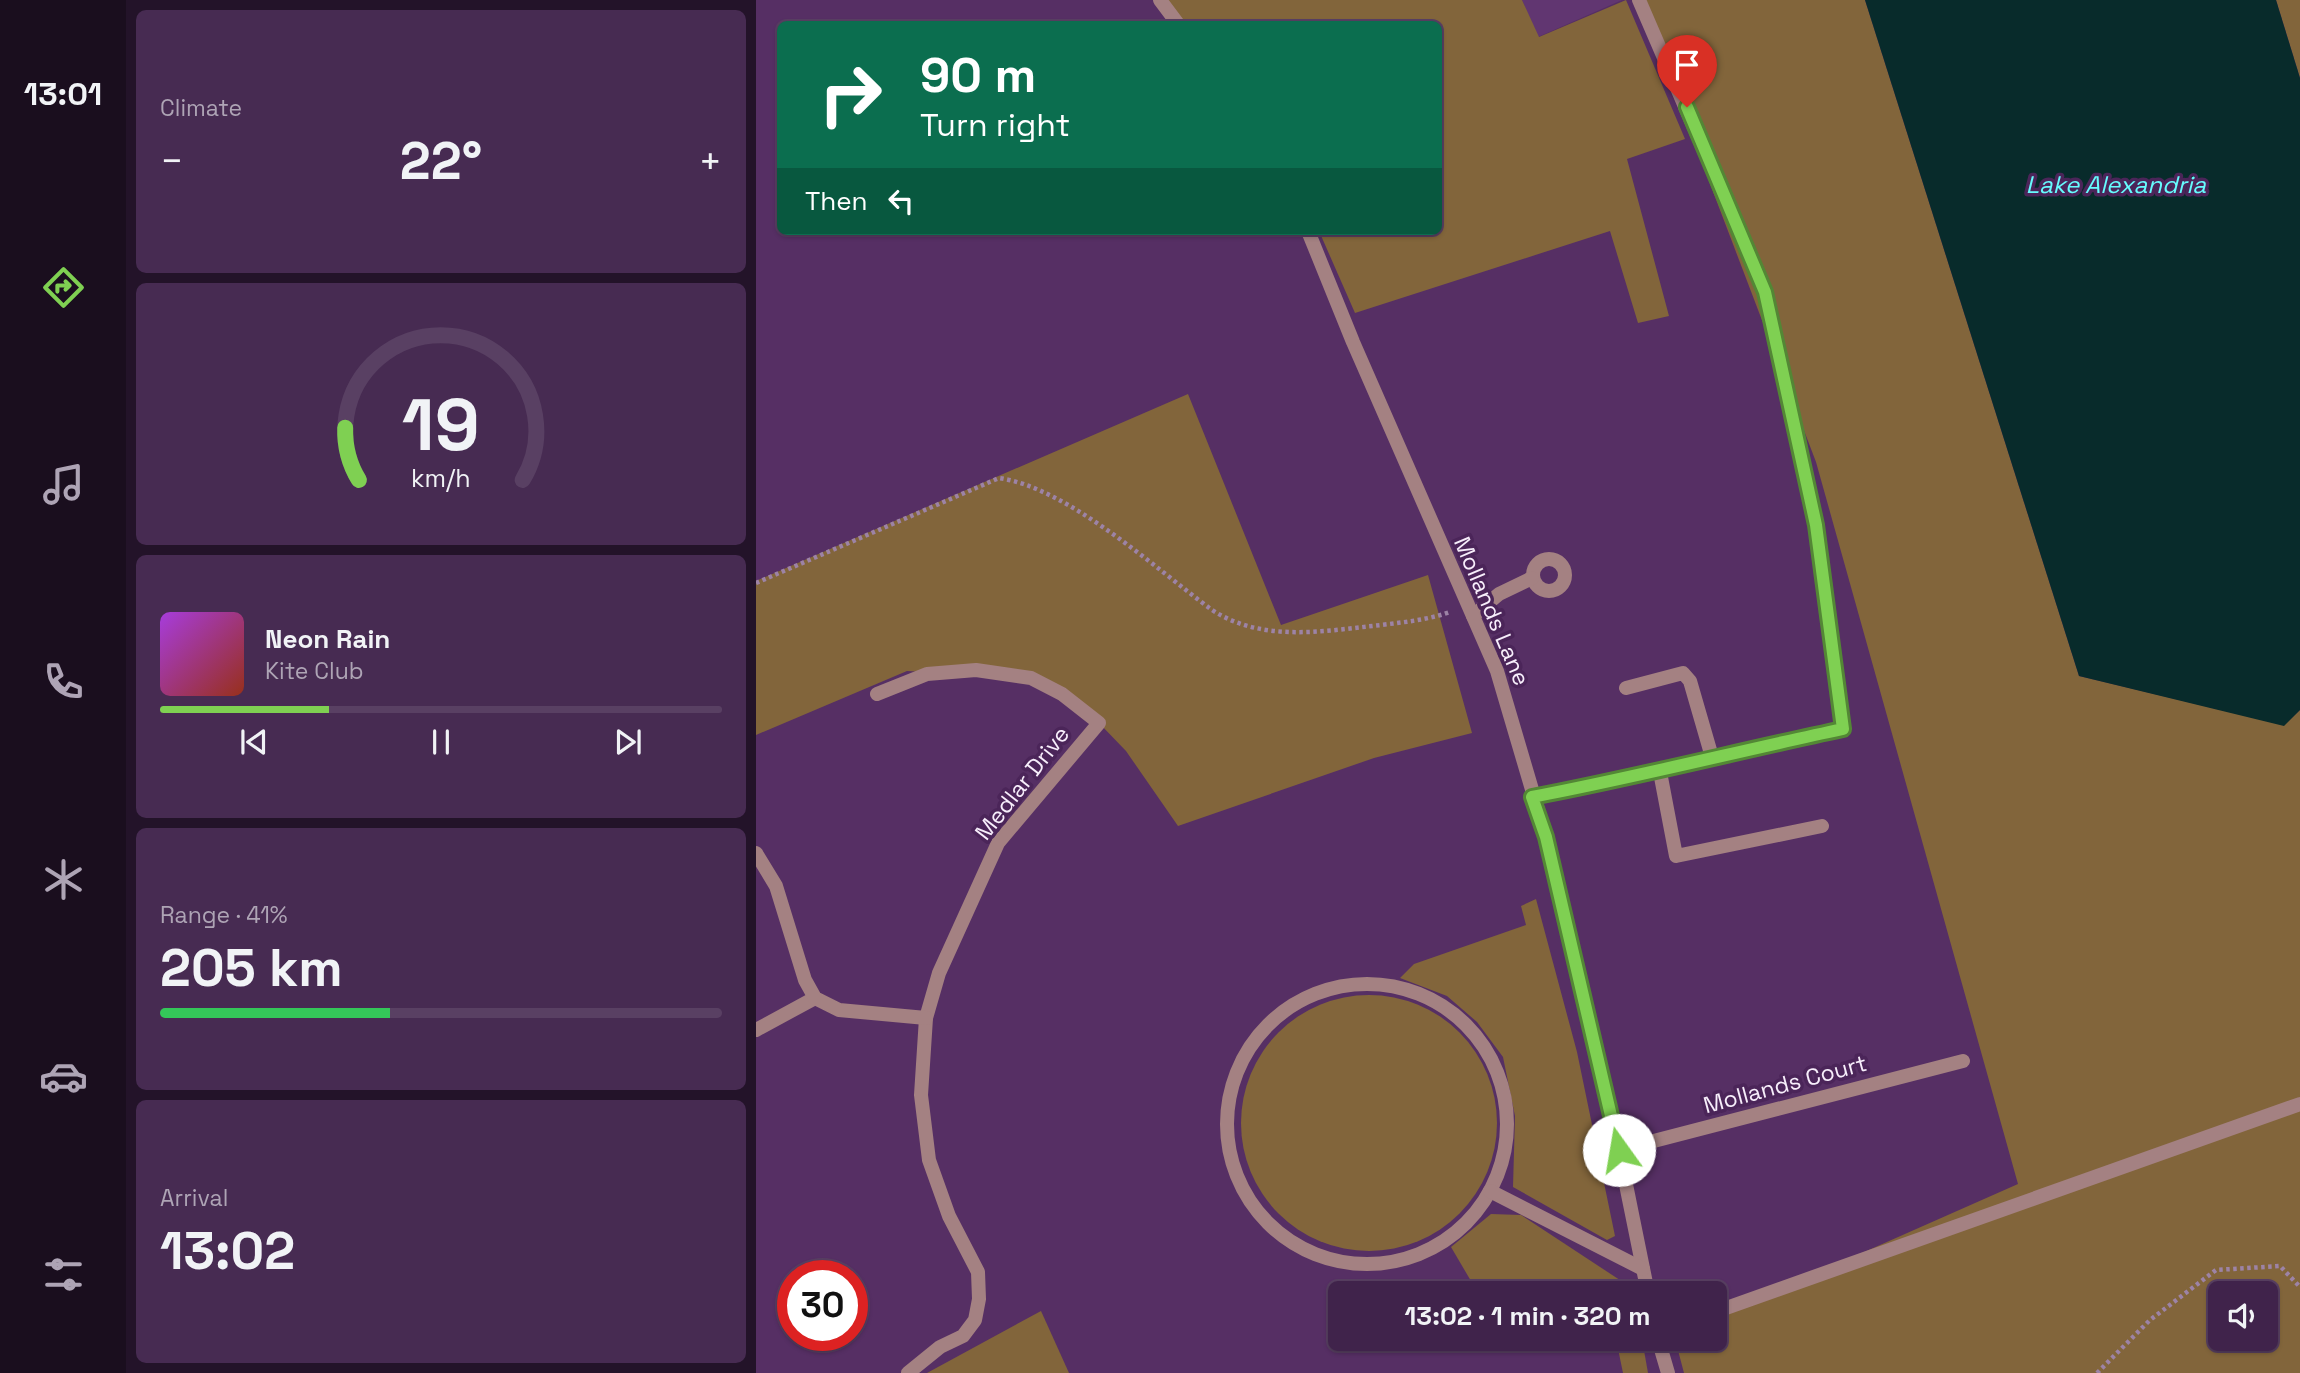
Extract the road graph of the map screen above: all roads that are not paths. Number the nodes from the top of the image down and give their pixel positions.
1 (1160, 0) edge
2 (1639, 0) edge
3 (1176, 21) edge
4 (1310, 235) edge
5 (1532, 578) dead end
6 (1470, 610) junction
7 (1626, 688) dead end
8 (877, 694) dead end
9 (1712, 757) junction
10 (1660, 772) junction
11 (1532, 797) junction
12 (1822, 826) dead end
13 (756, 853) edge
14 (815, 998) junction
15 (926, 1018) junction
16 (756, 1030) edge
17 (1963, 1061) dead end
18 (2300, 1104) edge
19 (1619, 1150) junction
20 (1490, 1191) junction
21 (1643, 1269) junction
22 (1646, 1281) edge
23 (1727, 1308) edge
24 (1662, 1351) edge
25 (908, 1373) edge
26 (1668, 1373) edge

1 - 3 street
2 - 9 street
4 - 6 street, Mollands Lane
5 - 6 street
6 - 11 street, Mollands Lane
7 - 9 street
8 - 15 street, Medlar Drive
9 - 10 street
10 - 11 street
10 - 12 street
11 - 19 street, Mollands Lane
13 - 14 street
14 - 15 street
14 - 16 street
15 - 25 street, Medlar Drive
17 - 19 street, Mollands Court
18 - 23 street
19 - 21 street, Mollands Lane
20 - 20 street
20 - 21 street
21 - 22 street, Mollands Lane
24 - 26 street

